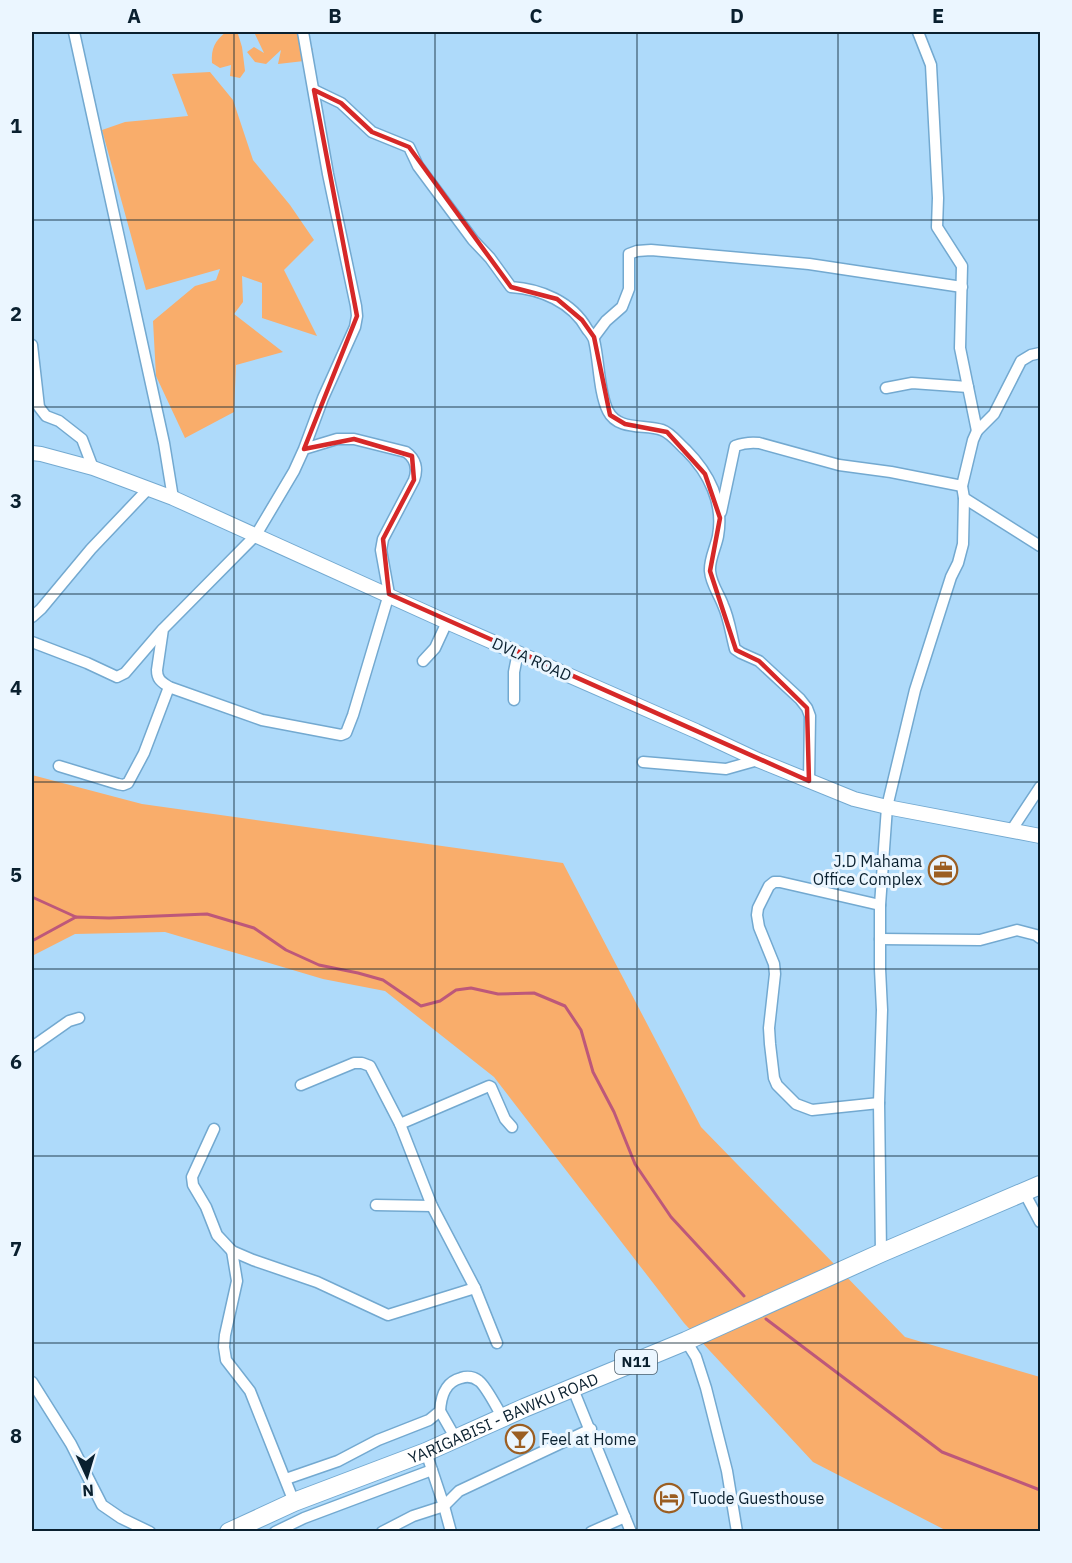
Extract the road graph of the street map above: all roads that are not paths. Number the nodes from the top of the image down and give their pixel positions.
1 (74, 32) edge
2 (303, 32) edge
3 (918, 32) edge
4 (314, 90) junction
5 (962, 287) junction
6 (594, 338) junction
7 (32, 345) edge
8 (1041, 353) edge
9 (968, 387) junction
10 (886, 388) dead end
11 (977, 431) junction
12 (304, 449) junction
13 (32, 453) edge
14 (93, 468) junction
15 (962, 486) junction
16 (149, 488) junction
17 (172, 498) junction
18 (964, 498) junction
19 (720, 518) junction
20 (256, 534) junction
21 (1041, 546) edge
22 (388, 594) junction
23 (32, 617) edge
24 (447, 622) junction
25 (163, 629) junction
26 (32, 642) edge
27 (518, 652) junction
28 (423, 662) dead end
29 (169, 687) junction
30 (514, 700) dead end
31 (758, 760) junction
32 (643, 762) dead end
33 (59, 766) dead end
34 (809, 782) junction
35 (1041, 787) edge
36 (887, 807) junction
37 (1011, 831) junction
38 (1041, 836) edge
39 (880, 905) junction
40 (1041, 938) edge
41 (880, 939) junction
42 (79, 1018) dead end
43 (32, 1047) edge
44 (301, 1085) dead end
45 (879, 1103) junction
46 (400, 1124) junction
47 (512, 1127) dead end
48 (214, 1129) dead end
49 (1033, 1188) edge
50 (376, 1205) dead end
51 (432, 1206) junction
52 (1041, 1222) edge
53 (232, 1251) junction
54 (881, 1253) junction
55 (475, 1288) junction
56 (686, 1341) junction
57 (497, 1343) dead end
58 (32, 1384) edge
59 (573, 1389) junction
60 (440, 1411) junction
61 (503, 1418) junction
62 (591, 1429) junction
63 (456, 1439) junction
64 (429, 1461) junction
65 (286, 1479) junction
66 (294, 1502) junction
67 (444, 1506) junction
68 (625, 1517) junction
69 (239, 1530) edge
70 (150, 1532) edge
71 (275, 1532) edge
72 (382, 1532) edge
73 (451, 1532) edge
74 (591, 1532) edge
75 (632, 1532) edge
76 (737, 1532) edge

1 - 17 street
2 - 4 street
3 - 5 street
4 - 6 street
4 - 12 street
5 - 6 street
5 - 9 street
6 - 19 street
7 - 14 street
8 - 11 street
9 - 10 street
9 - 11 street
11 - 15 street
12 - 20 street
12 - 22 street
13 - 14 street, DVLA ROAD
14 - 16 street, DVLA ROAD
15 - 18 street
15 - 19 street
16 - 17 street, DVLA ROAD
16 - 23 street
17 - 20 street, DVLA ROAD
18 - 21 street
18 - 36 street
19 - 34 street
20 - 22 street, DVLA ROAD
20 - 25 street
22 - 24 street, DVLA ROAD
22 - 29 street
24 - 27 street, DVLA ROAD
24 - 28 street
25 - 26 street
25 - 29 street
27 - 30 street
27 - 31 street, DVLA ROAD
29 - 33 street
31 - 32 street
31 - 34 street, DVLA ROAD
34 - 36 street, DVLA ROAD
35 - 37 street
36 - 37 street, DVLA ROAD
36 - 39 street
37 - 38 street, DVLA ROAD
39 - 41 street
39 - 45 street
40 - 41 street
41 - 45 street
42 - 43 street
44 - 46 street
45 - 54 street
46 - 47 street
46 - 51 street
48 - 53 street
49 - 52 street
49 - 54 highway, YARIGABISI - BAWKU ROAD / N11
50 - 51 street
51 - 55 street
53 - 55 street
53 - 65 street
54 - 56 highway, YARIGABISI - BAWKU ROAD / N11
55 - 57 street
56 - 59 highway, YARIGABISI - BAWKU ROAD / N11
56 - 76 street
58 - 70 street
59 - 61 highway, YARIGABISI - BAWKU ROAD / N11
59 - 62 street
60 - 61 street
60 - 63 street
60 - 65 street
61 - 63 highway, YARIGABISI - BAWKU ROAD / N11
62 - 67 street
62 - 68 street
63 - 64 highway, YARIGABISI - BAWKU ROAD / N11
64 - 66 highway, YARIGABISI - BAWKU ROAD / N11
64 - 67 street
64 - 71 street
65 - 66 street
66 - 69 highway, YARIGABISI - BAWKU ROAD / N11
67 - 72 street
67 - 73 street
68 - 74 street
68 - 75 street

